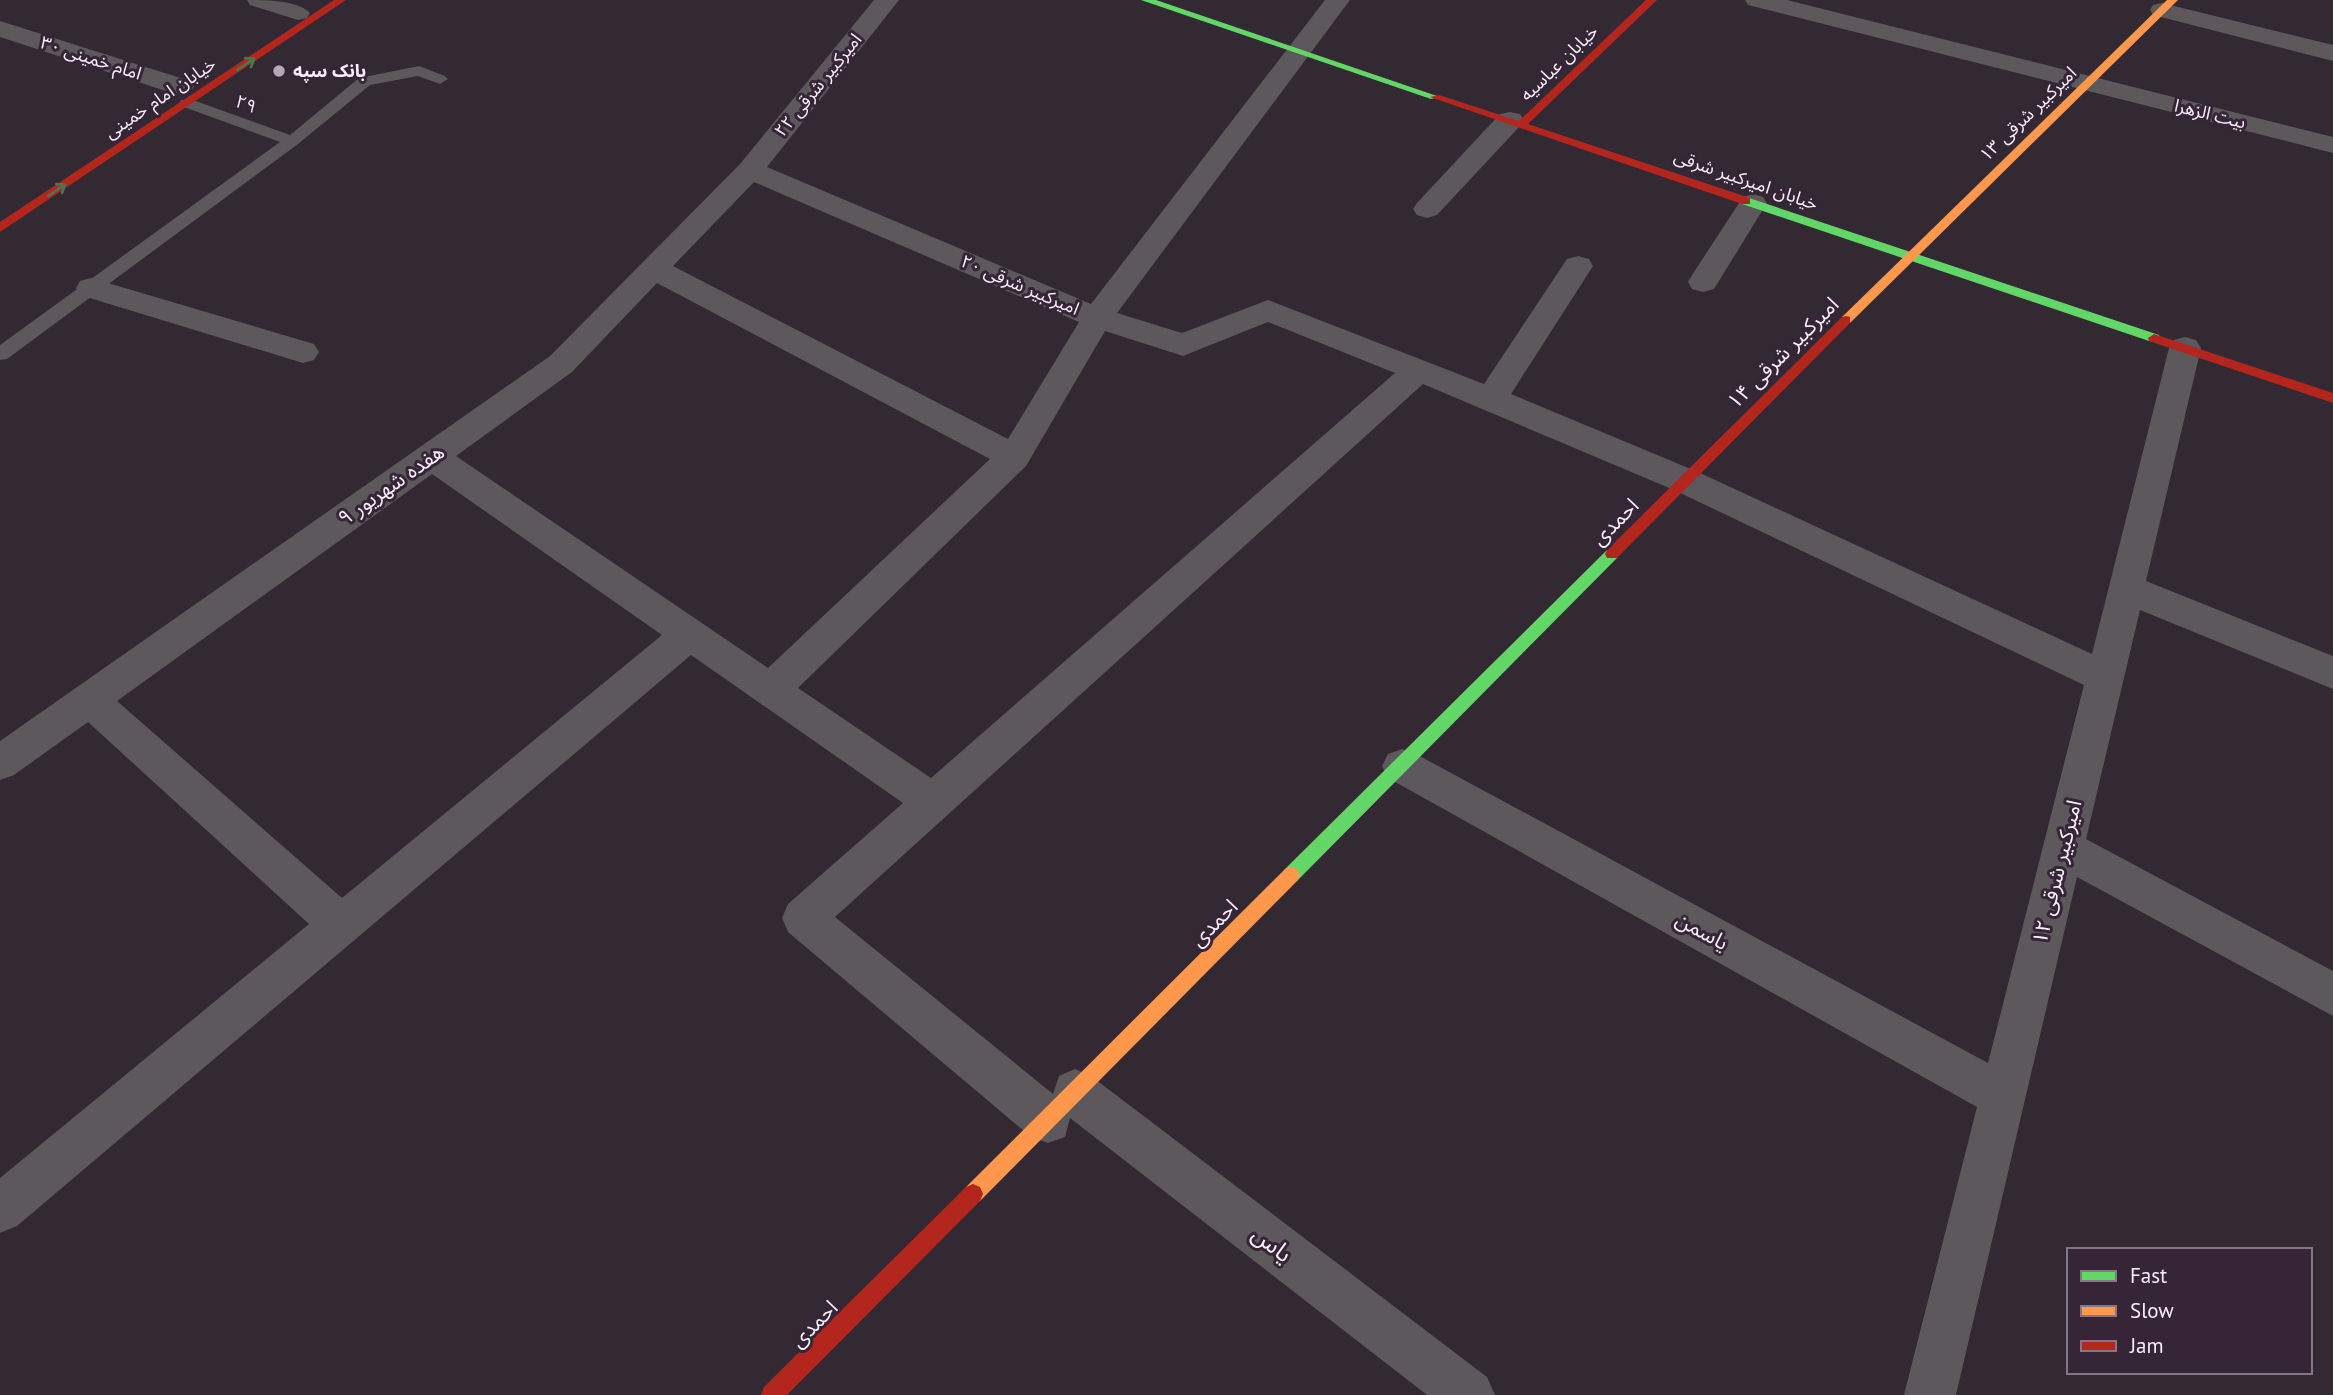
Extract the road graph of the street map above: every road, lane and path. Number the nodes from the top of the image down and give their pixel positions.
1 (259, 0) edge
2 (341, 0) edge
3 (887, 0) edge
4 (1146, 0) edge
5 (1338, 0) edge
6 (1652, 0) edge
7 (1757, 0) edge
8 (2168, 5) edge
9 (308, 6) edge
10 (0, 29) edge
11 (1301, 51) junction
12 (2333, 53) edge
13 (439, 79) dead end
14 (2088, 83) junction
15 (177, 97) junction
16 (1516, 122) junction
17 (292, 141) junction
18 (2333, 145) edge
19 (750, 170) junction
20 (1753, 202) junction
21 (1427, 209) dead end
22 (0, 228) edge
23 (1910, 256) junction
24 (1578, 266) dead end
25 (654, 269) junction
26 (1703, 282) dead end
27 (91, 288) junction
28 (1097, 318) junction
29 (2185, 348) junction
30 (303, 352) dead end
31 (0, 354) edge
32 (1417, 371) junction
33 (1491, 398) junction
34 (2333, 398) edge
35 (431, 456) junction
36 (1014, 457) junction
37 (1686, 481) junction
38 (2127, 589) junction
39 (690, 634) junction
40 (2333, 673) edge
41 (2105, 677) junction
42 (771, 689) junction
43 (89, 699) junction
44 (0, 763) edge
45 (1402, 765) junction
46 (933, 802) junction
47 (2063, 848) junction
48 (341, 925) junction
49 (2333, 995) edge
50 (2003, 1096) junction
51 (1061, 1106) junction
52 (0, 1209) edge
53 (778, 1393) edge
54 (1469, 1395) edge
55 (1930, 1395) edge

1 - 9 street
15 -> 2 street, خیابان امام خمینی
3 - 19 street, امیرکبیر شرقی ۲۲
4 - 11 street, خیابان امیرکبیر شرقی
5 - 11 street, امیرکبیر شرقی ۲۰
6 - 16 street, خیابان عباسیه
7 - 14 street, بیت الزهرا
8 - 12 street
8 - 14 street, امیرکبیر شرقی ۱۳
9 - 15 street, خیابان امام خمینی
10 - 15 street, امام خمینی ۳۰
11 - 16 street, خیابان امیرکبیر شرقی
11 - 28 street, امیرکبیر شرقی ۲۰
13 - 17 lane
14 - 18 street, بیت الزهرا
14 - 23 street, امیرکبیر شرقی ۱۳
15 - 17 lane, ۲۹
22 -> 15 street, خیابان امام خمینی
16 - 20 street, خیابان امیرکبیر شرقی
16 - 21 street
17 - 27 lane
19 - 25 street, هفده شهریور ۹
19 - 28 street, امیرکبیر شرقی ۲۰
20 - 23 street, خیابان امیرکبیر شرقی
20 - 26 street
23 - 29 street, خیابان امیرکبیر شرقی
23 - 37 street, امیرکبیر شرقی ۱۴
24 - 33 street
25 - 35 street, هفده شهریور ۹
25 - 36 street
27 - 30 street
27 - 31 lane
28 - 32 street
28 - 36 street
29 - 34 street, خیابان امیرکبیر شرقی
29 - 38 street, امیرکبیر شرقی ۱۲
32 - 33 street
32 - 46 street
33 - 37 street
35 - 39 street
35 - 43 street, هفده شهریور ۹
36 - 42 street
37 - 41 street
37 - 45 street, احمدی
38 - 40 street
38 - 41 street, امیرکبیر شرقی ۱۲
39 - 42 street
39 - 48 street
41 - 47 street, امیرکبیر شرقی ۱۲
42 - 46 street
43 - 44 street, هفده شهریور ۹
43 - 48 street
45 - 50 street, یاسمن
45 - 51 street, احمدی
46 - 51 street, یاس
47 - 49 street
47 - 50 street, امیرکبیر شرقی ۱۲
48 - 52 street
50 - 55 street, امیرکبیر شرقی ۱۲
51 - 53 street, احمدی
51 - 54 street, یاس

